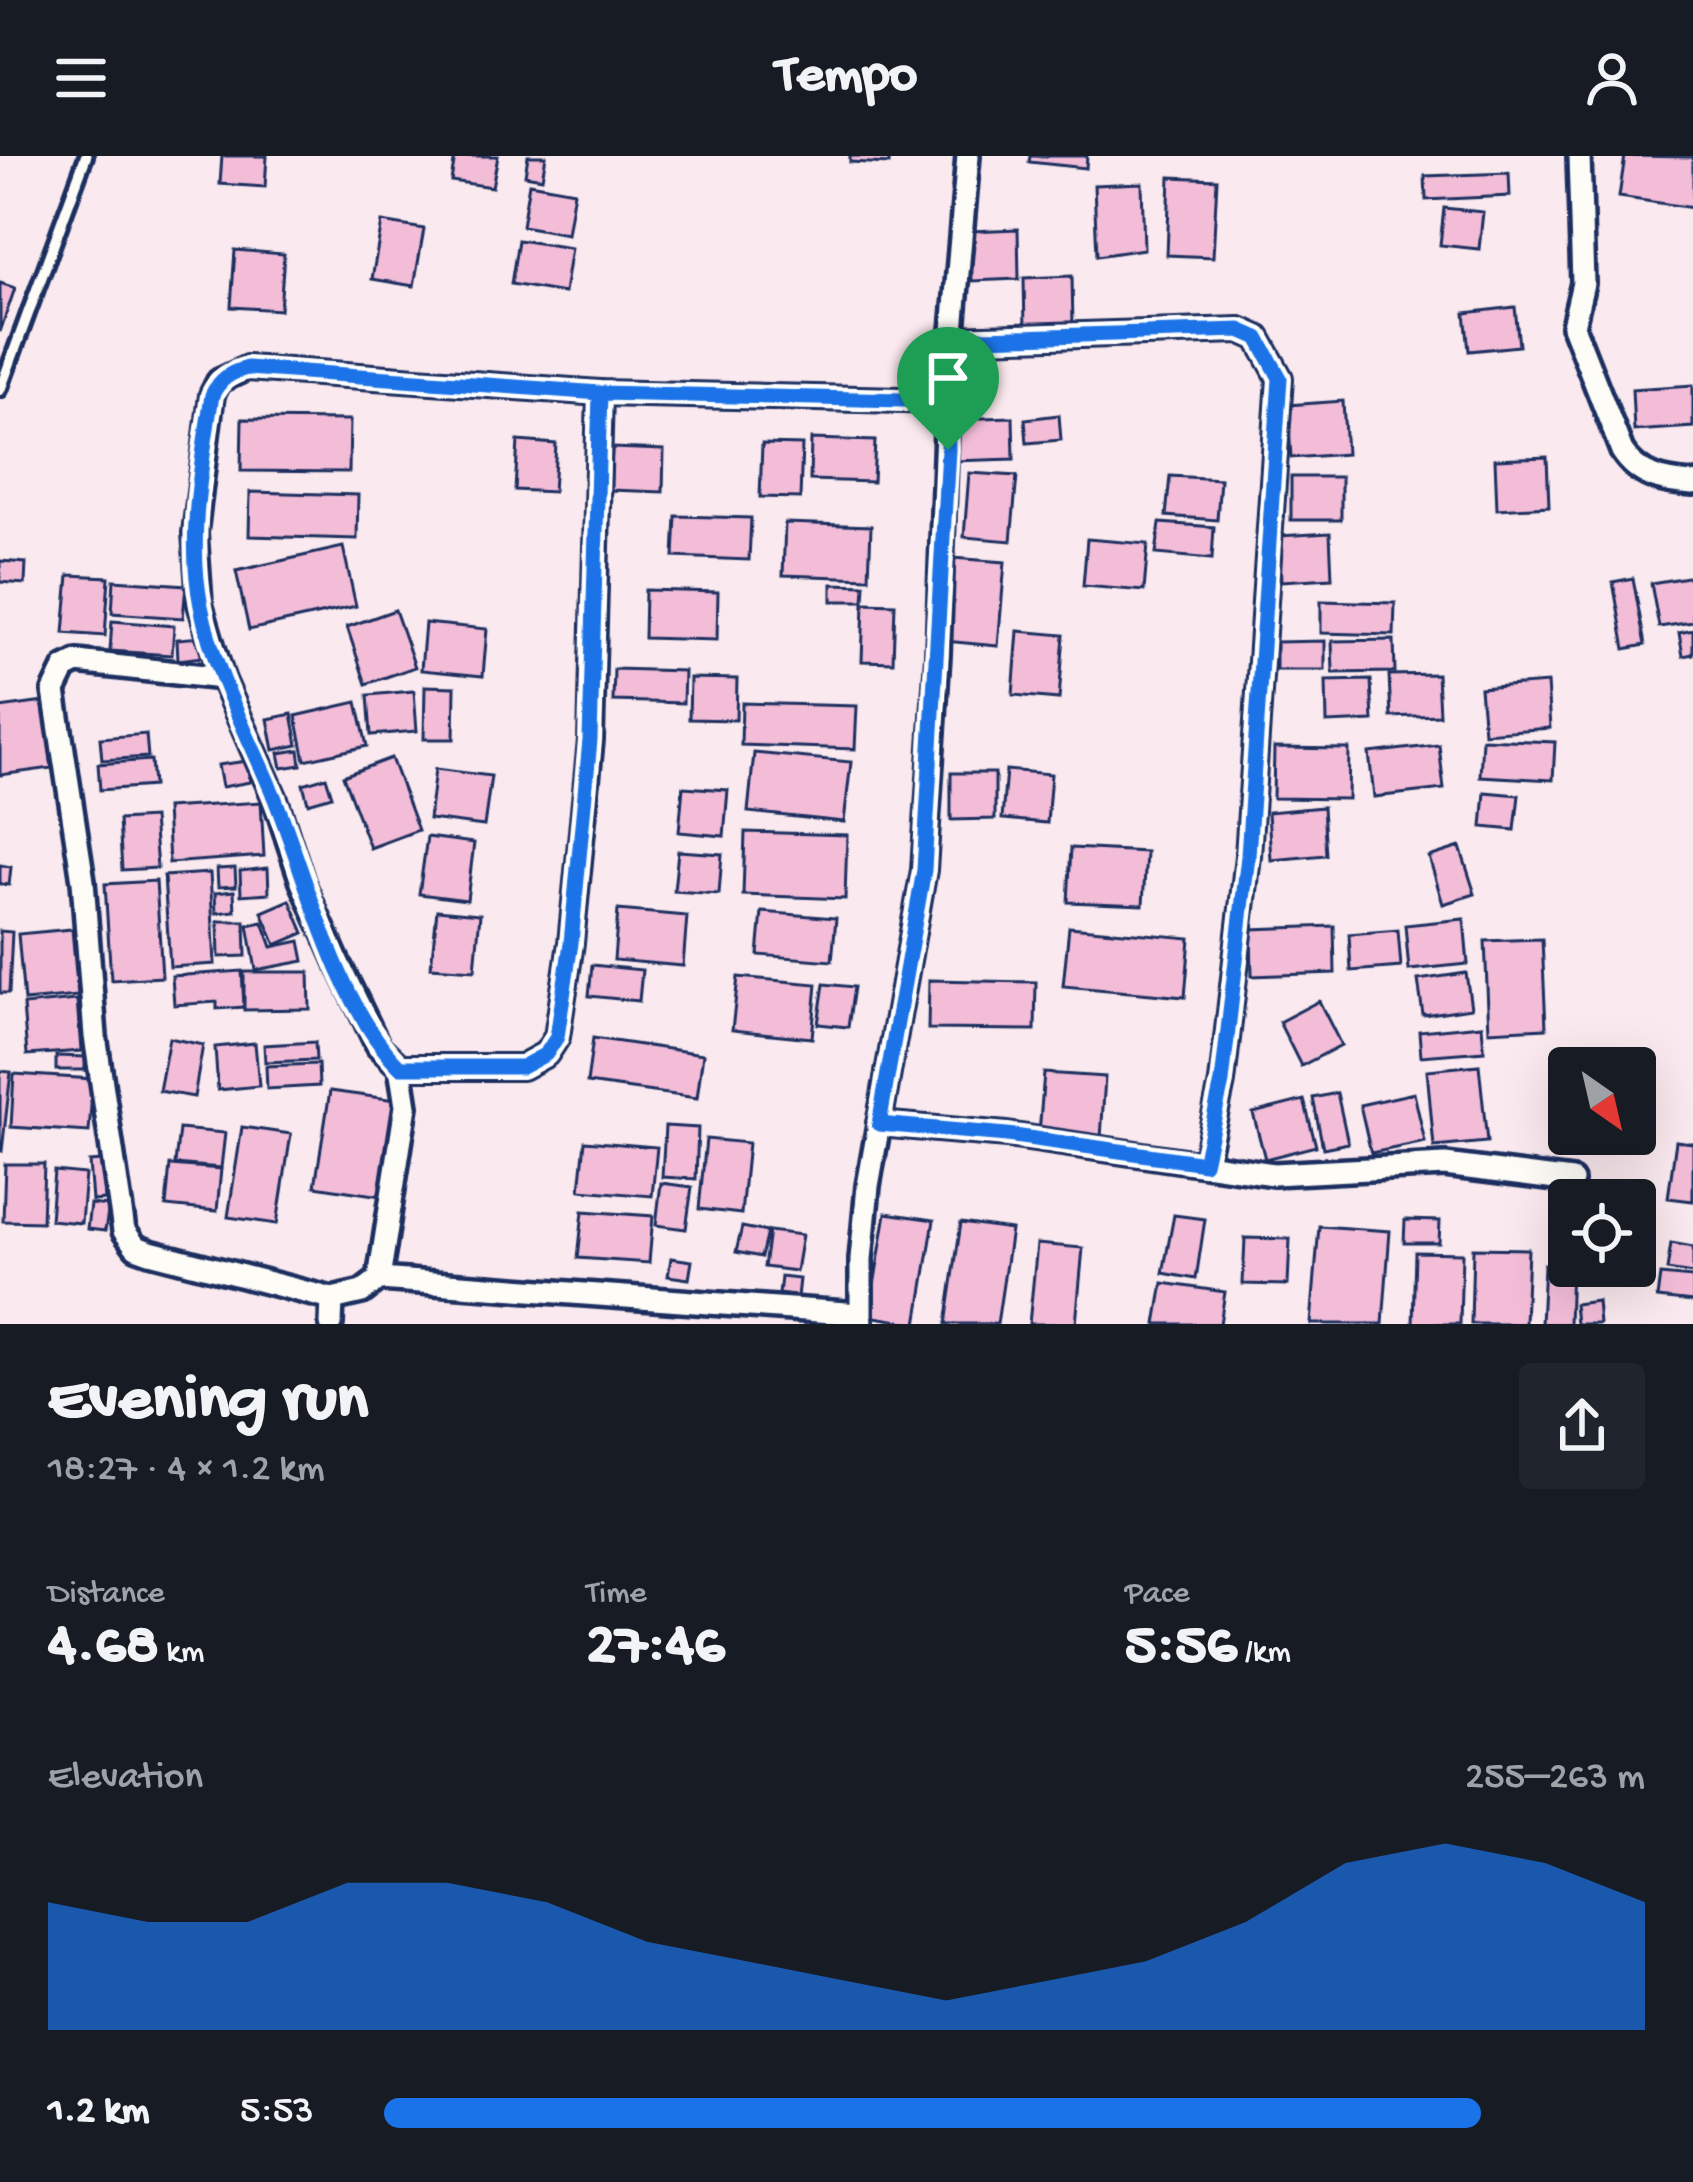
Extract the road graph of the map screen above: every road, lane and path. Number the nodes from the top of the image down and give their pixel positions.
1 (86, 156) edge
2 (968, 156) edge
3 (1579, 156) edge
4 (952, 339) junction
5 (0, 390) edge
6 (600, 393) junction
7 (947, 401) junction
8 (1693, 484) edge
9 (222, 678) junction
10 (400, 1067) junction
11 (879, 1124) junction
12 (1204, 1163) junction
13 (1556, 1179) edge
14 (379, 1279) junction
15 (332, 1299) junction
16 (861, 1319) edge
17 (331, 1324) edge

1 - 5 lane
2 - 4 street
3 - 8 street
4 - 7 street
4 - 12 street
6 - 7 street
6 - 9 street
6 - 10 street
7 - 11 street
9 - 10 street
9 - 15 street
10 - 14 street
11 - 12 street
11 - 16 street
12 - 13 street
14 - 15 street
14 - 16 street
15 - 17 street

